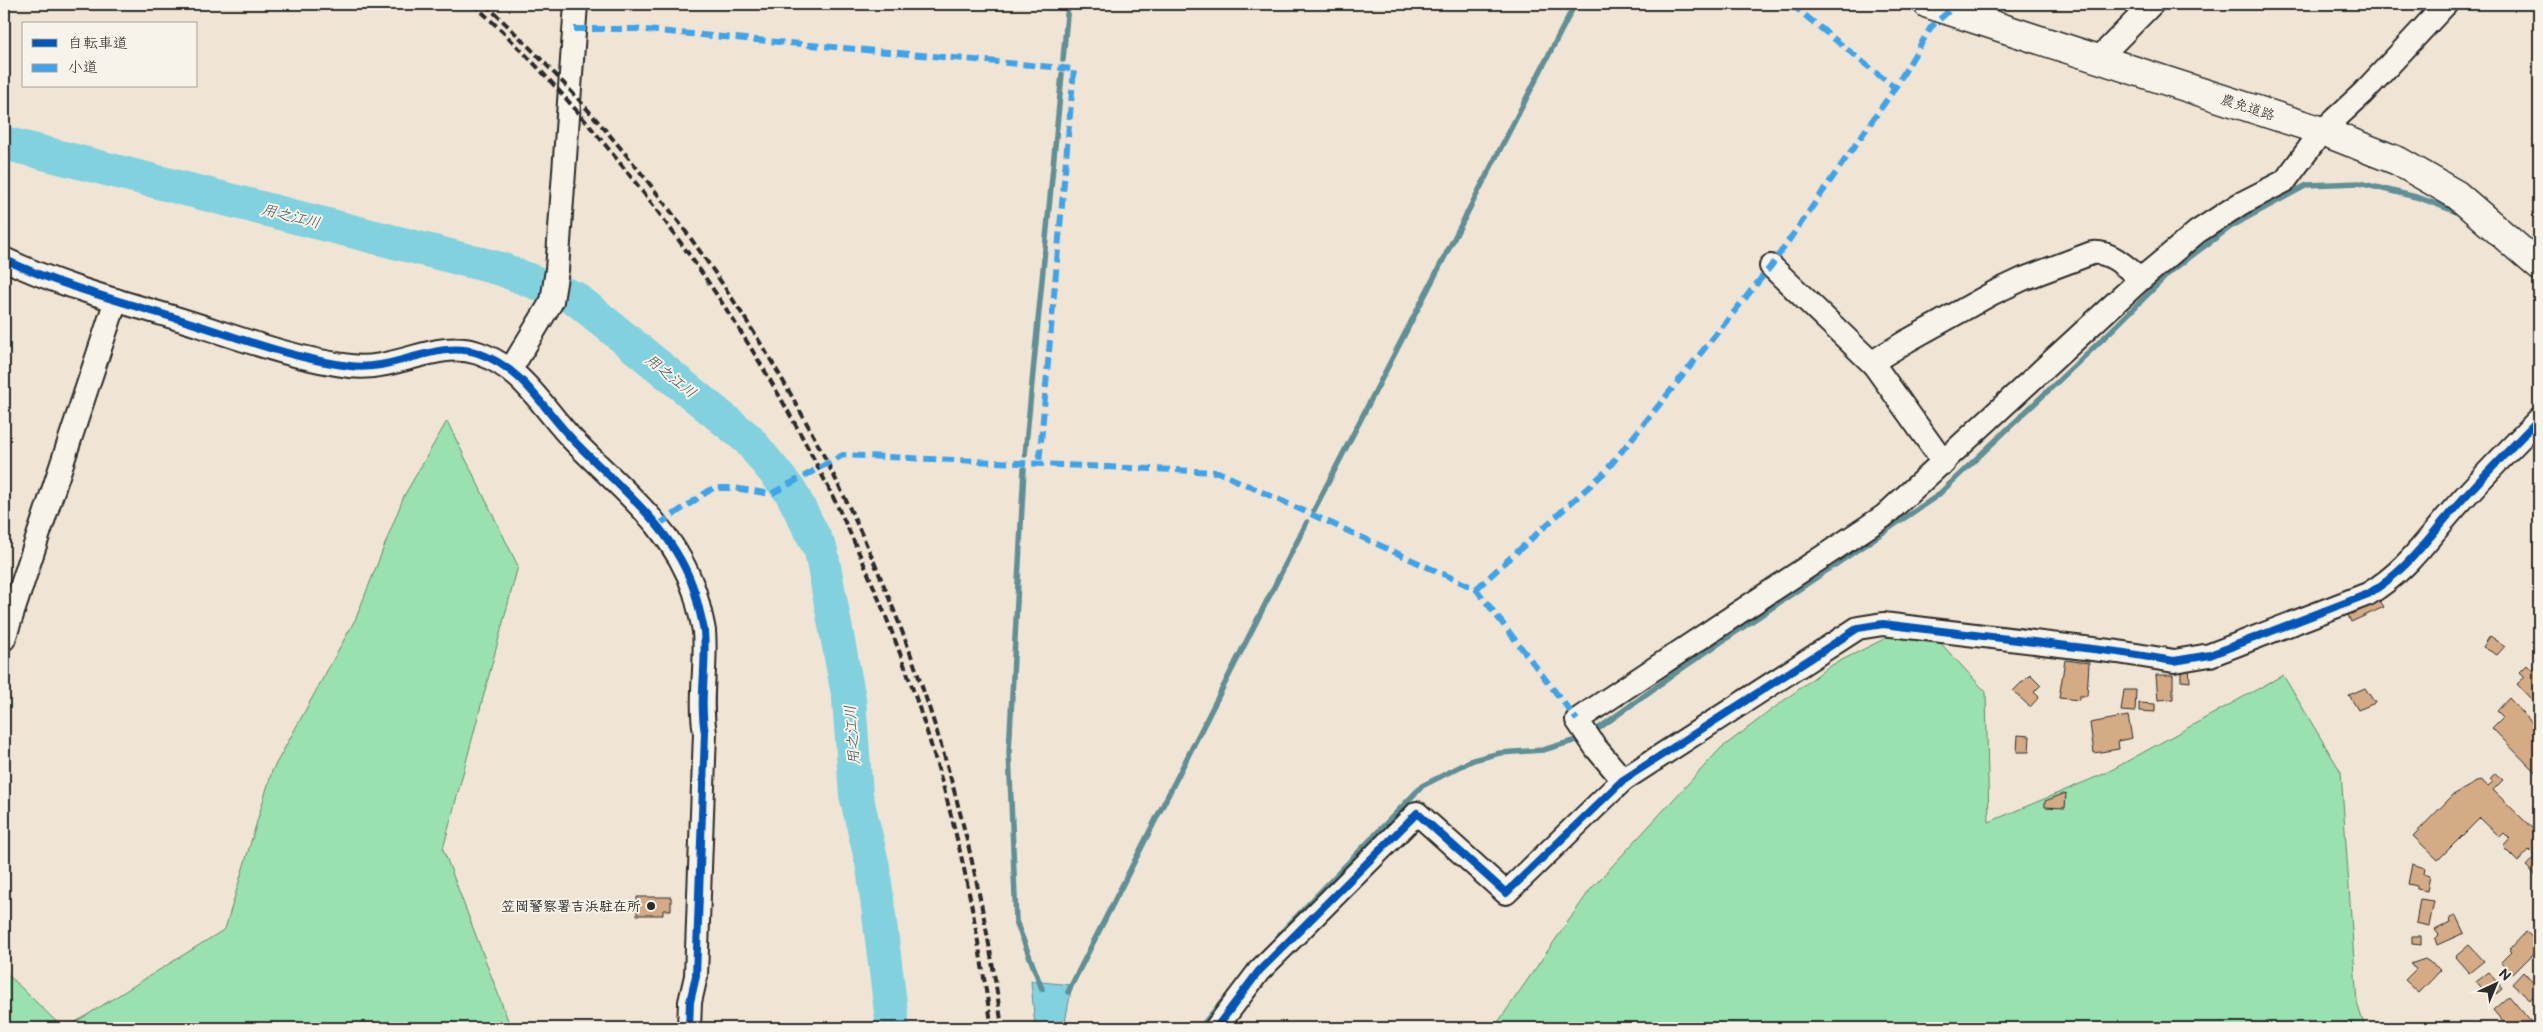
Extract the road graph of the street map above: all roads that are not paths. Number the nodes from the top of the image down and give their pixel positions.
1 (576, 4) edge
2 (1928, 4) edge
3 (2152, 4) edge
4 (2446, 4) edge
5 (2099, 58) junction
6 (2322, 131) junction
7 (4, 259) edge
8 (1771, 266) dead end
9 (2539, 266) edge
10 (2142, 279) junction
11 (116, 300) junction
12 (1874, 365) junction
13 (511, 369) junction
14 (2539, 419) edge
15 (1944, 463) junction
16 (4, 639) edge
17 (1622, 778) junction
18 (689, 1028) edge
19 (1216, 1028) edge

1 - 13 street
2 - 5 street, 農免道路
3 - 5 street
4 - 6 street
5 - 6 street, 農免道路
6 - 9 street, 農免道路
6 - 10 street
7 - 11 street
8 - 12 street
10 - 12 street
10 - 15 street
11 - 13 street
11 - 16 street
12 - 15 street
13 - 18 street
14 - 17 street
15 - 17 street
17 - 19 street

